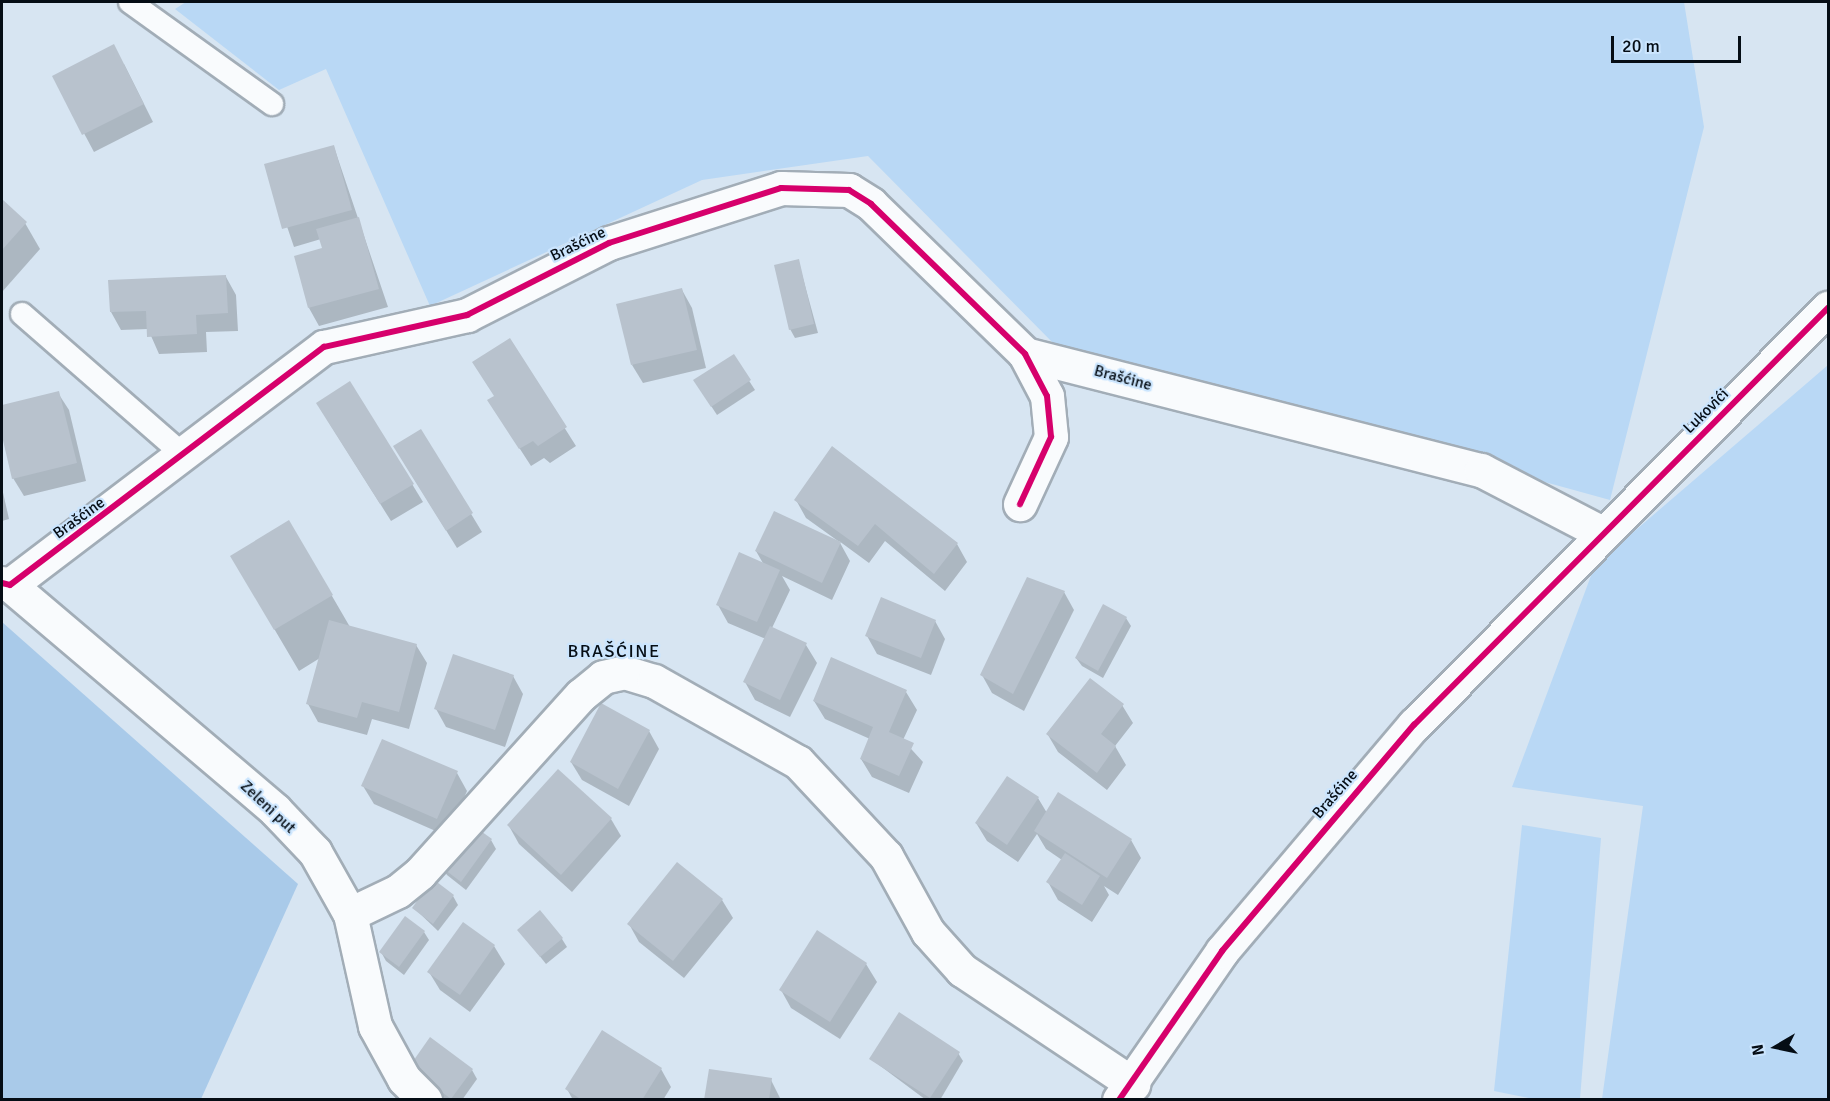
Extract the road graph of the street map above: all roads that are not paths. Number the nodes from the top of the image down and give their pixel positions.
1 (130, 2) edge
2 (272, 104) dead end
3 (1828, 308) edge
4 (22, 314) dead end
5 (1025, 354) junction
6 (185, 456) junction
7 (1020, 504) dead end
8 (1602, 533) junction
9 (6, 584) edge
10 (350, 914) junction
11 (1126, 1092) edge
12 (425, 1100) edge

1 - 2 lane
3 - 8 street, Lukovići
4 - 6 lane
5 - 6 street, Brašćine
5 - 7 street, Brašćine
5 - 8 street, Brašćine
6 - 9 street, Brašćine
8 - 11 street, Brašćine
9 - 10 street, Zeleni put
10 - 11 street
10 - 12 street, Zeleni put

